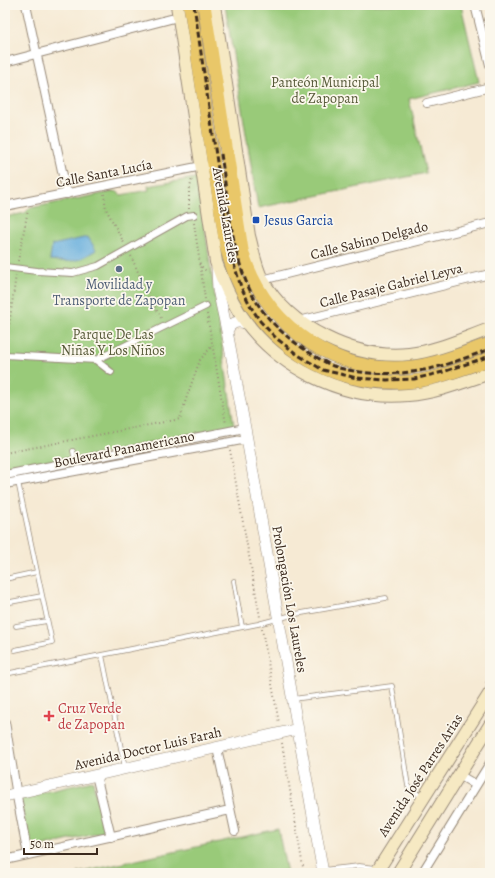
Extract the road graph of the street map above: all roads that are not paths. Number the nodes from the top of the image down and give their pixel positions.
1 (26, 5) edge
2 (190, 5) edge
3 (204, 5) edge
4 (214, 5) edge
5 (475, 5) edge
6 (178, 11) edge
7 (37, 53) junction
8 (5, 62) edge
9 (490, 65) edge
10 (490, 87) edge
11 (427, 103) dead end
12 (229, 109) junction
13 (222, 121) junction
14 (232, 163) junction
15 (210, 166) junction
16 (67, 194) junction
17 (5, 206) edge
18 (192, 215) road end
19 (490, 223) edge
20 (216, 262) junction
21 (5, 267) edge
22 (490, 274) edge
23 (258, 281) junction
24 (206, 306) road end
25 (299, 321) junction
26 (247, 324) junction
27 (490, 330) edge
28 (227, 331) junction
29 (490, 344) edge
30 (5, 355) edge
31 (90, 356) dead end
32 (490, 359) edge
33 (96, 360) junction
34 (110, 372) dead end
35 (490, 373) edge
36 (246, 434) junction
37 (73, 452) dead end
38 (75, 461) junction
39 (5, 475) edge
40 (18, 482) junction
41 (5, 484) edge
42 (37, 572) junction
43 (5, 579) edge
44 (234, 581) dead end
45 (42, 596) junction
46 (386, 598) dead end
47 (5, 603) edge
48 (279, 618) junction
49 (47, 621) junction
50 (16, 626) dead end
51 (242, 627) junction
52 (15, 650) dead end
53 (102, 655) junction
54 (5, 674) edge
55 (490, 693) edge
56 (293, 699) junction
57 (5, 722) edge
58 (490, 725) edge
59 (298, 729) junction
60 (217, 748) junction
61 (490, 763) edge
62 (125, 768) junction
63 (459, 774) junction
64 (96, 775) junction
65 (476, 786) junction
66 (17, 793) junction
67 (5, 796) edge
68 (422, 800) junction
69 (230, 810) junction
70 (235, 831) dead end
71 (111, 836) junction
72 (28, 855) junction
73 (5, 860) edge
74 (323, 872) edge
75 (379, 872) edge
76 (398, 873) edge
77 (422, 873) edge

1 - 7 street
2 - 15 main road, Avenida Laureles
3 - 13 main road, Avenida Laureles
4 - 12 main road, Avenida Laureles
5 - 9 street
6 - 7 street
6 - 15 main road, Avenida Laureles
7 - 8 street
7 - 16 street
10 - 11 street
12 - 13 main road
12 - 14 main road, Avenida Laureles
13 - 14 main road, Avenida Laureles
14 - 15 street, Calle Santa Lucía
14 - 23 main road, Avenida Laureles
15 - 16 street, Calle Santa Lucía
15 - 20 main road, Avenida Laureles
15 - 32 main road, Avenida Laureles
16 - 17 street, Calle Santa Lucía
18 - 21 street
19 - 23 street, Calle Sabino Delgado
20 - 26 main road, Avenida Laureles
20 - 28 street, Prolongación Los Laureles
22 - 25 street, Calle Pasaje Gabriel Leyva
23 - 25 main road, Avenida Laureles
23 - 29 main road, Avenida Laureles
24 - 33 street
25 - 27 main road, Avenida Laureles
26 - 28 street
26 - 35 main road, Avenida Laureles
28 - 36 street, Prolongación Los Laureles
30 - 33 street
31 - 33 street
33 - 34 street
36 - 38 street, Boulevard Panamericano
36 - 40 street, Boulevard Panamericano
36 - 48 street, Prolongación Los Laureles
37 - 38 lane
38 - 39 street, Boulevard Panamericano
40 - 41 street, Boulevard Panamericano
40 - 42 lane
42 - 43 lane
42 - 45 lane
44 - 51 lane
45 - 47 lane
45 - 49 lane
46 - 48 lane
48 - 51 lane
48 - 56 street, Prolongación Los Laureles
49 - 50 lane
49 - 52 lane
51 - 53 lane
53 - 54 lane
53 - 62 lane
55 - 68 main road, Avenida José Parres Arias
56 - 59 street, Prolongación Los Laureles
56 - 68 lane
57 - 66 street
58 - 63 main road
59 - 60 street, Avenida Doctor Luis Farah
59 - 74 street, Prolongación Los Laureles
60 - 62 street, Avenida Doctor Luis Farah
60 - 69 street
61 - 65 street
62 - 64 street, Avenida Doctor Luis Farah
63 - 65 street
63 - 76 main road
64 - 66 street, Avenida Doctor Luis Farah
64 - 71 street
65 - 77 street
66 - 67 street, Avenida Doctor Luis Farah
66 - 72 street
68 - 75 main road, Avenida José Parres Arias
69 - 70 street
69 - 71 street
71 - 72 street
72 - 73 street
74 - 75 lane

